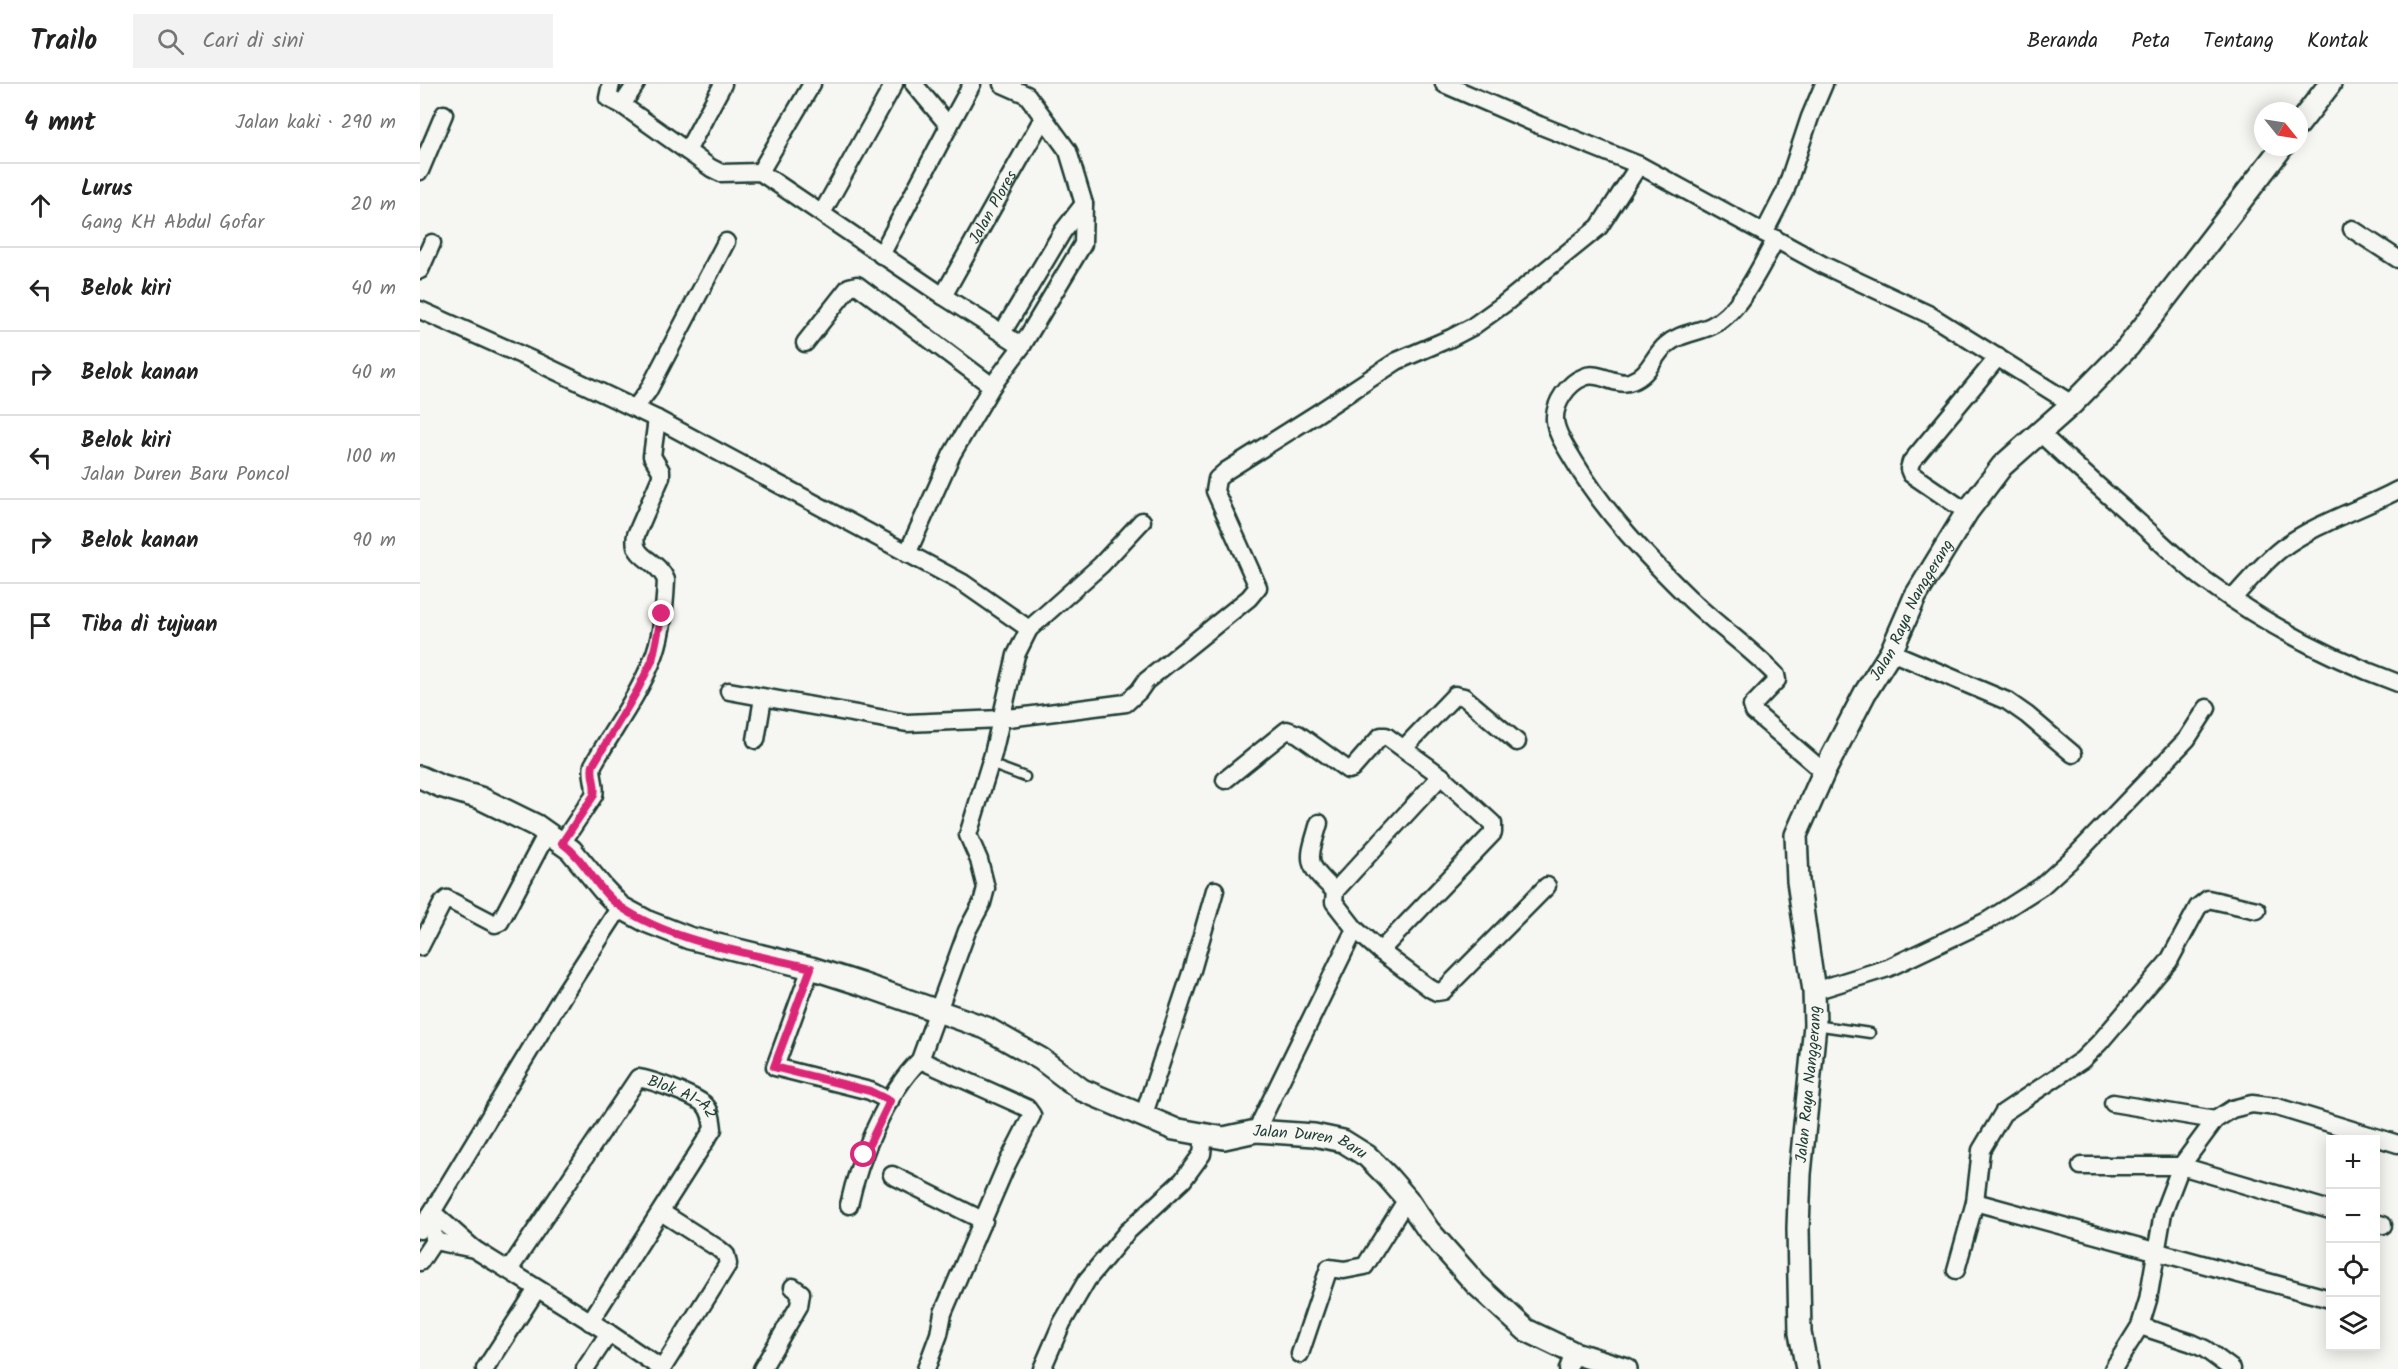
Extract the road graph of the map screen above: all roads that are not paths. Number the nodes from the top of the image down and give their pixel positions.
1 (611, 84) edge
2 (636, 84) edge
3 (723, 84) edge
4 (812, 84) edge
5 (894, 84) edge
6 (914, 84) edge
7 (972, 84) edge
8 (1002, 84) edge
9 (1824, 84) edge
10 (2327, 85) edge
11 (1452, 86) edge
12 (622, 105) junction
13 (2308, 111) edge
14 (444, 114) dead end
15 (1043, 118) junction
16 (949, 126) junction
17 (687, 151) junction
18 (2275, 156) edge
19 (1639, 165) junction
20 (420, 171) edge
21 (759, 172) junction
22 (1084, 204) junction
23 (822, 213) junction
24 (2352, 229) dead end
25 (1770, 236) junction
26 (726, 242) dead end
27 (432, 243) dead end
28 (882, 255) junction
29 (2398, 260) edge
30 (420, 270) edge
31 (943, 296) junction
32 (420, 310) edge
33 (1002, 333) junction
34 (805, 343) dead end
35 (1022, 346) junction
36 (1998, 357) junction
37 (992, 386) junction
38 (2072, 404) junction
39 (635, 408) junction
40 (657, 418) junction
41 (2040, 433) junction
42 (2398, 490) edge
43 (1967, 512) junction
44 (1142, 521) dead end
45 (907, 554) junction
46 (2232, 599) junction
47 (1029, 629) junction
48 (1891, 652) junction
49 (2398, 683) edge
50 (729, 691) dead end
51 (763, 698) junction
52 (2208, 708) dead end
53 (1001, 719) junction
54 (756, 740) dead end
55 (1517, 742) dead end
56 (1404, 748) junction
57 (2073, 754) dead end
58 (990, 764) junction
59 (1824, 772) junction
60 (1441, 776) junction
61 (420, 777) edge
62 (1025, 777) dead end
63 (1225, 780) dead end
64 (1319, 823) dead end
65 (555, 838) junction
66 (1547, 886) dead end
67 (1215, 890) dead end
68 (1335, 891) junction
69 (620, 907) junction
70 (2257, 910) dead end
71 (1354, 928) junction
72 (420, 947) edge
73 (1380, 951) junction
74 (811, 968) junction
75 (1814, 991) junction
76 (939, 1010) junction
77 (1815, 1025) junction
78 (1870, 1033) dead end
79 (920, 1060) junction
80 (890, 1101) junction
81 (2113, 1103) dead end
82 (1143, 1117) junction
83 (2215, 1120) junction
84 (1256, 1131) junction
85 (1204, 1135) junction
86 (2398, 1144) edge
87 (2081, 1166) dead end
88 (2181, 1166) junction
89 (892, 1175) dead end
90 (1407, 1199) junction
91 (1975, 1202) junction
92 (849, 1205) dead end
93 (426, 1208) edge
94 (2326, 1209) edge
95 (661, 1212) junction
96 (984, 1221) junction
97 (420, 1230) edge
98 (434, 1241) junction
99 (474, 1250) junction
100 (2156, 1252) junction
101 (420, 1262) edge
102 (509, 1270) junction
103 (1956, 1270) dead end
104 (793, 1287) dead end
105 (537, 1289) junction
106 (2326, 1298) edge
107 (590, 1322) junction
108 (2141, 1323) junction
109 (609, 1333) junction
110 (1300, 1354) dead end
111 (1571, 1361) edge
112 (485, 1369) edge
113 (585, 1369) edge
114 (662, 1369) edge
115 (762, 1369) edge
116 (926, 1369) edge
117 (1042, 1369) edge
118 (1626, 1369) edge
119 (1807, 1369) edge
120 (2113, 1369) edge
121 (2232, 1369) edge

1 - 12 street
2 - 12 street
3 - 17 street
4 - 21 street
5 - 23 street
6 - 16 street
7 - 16 street
8 - 15 street
9 - 25 street
10 - 13 street
11 - 19 street
12 - 17 street
14 - 20 street
15 - 22 street
15 - 31 street, Jalan Plores
16 - 28 street
17 - 21 street
18 - 38 street, Jalan Raya Nanggerang
19 - 25 street
19 - 53 street
21 - 23 street
22 - 33 street
22 - 35 street
23 - 28 street
24 - 29 street
25 - 36 street
25 - 59 street
26 - 39 street
27 - 30 street
28 - 31 street
31 - 33 street
32 - 39 street
33 - 35 street
34 - 37 street
35 - 37 street
36 - 38 street
36 - 43 street
37 - 45 street
38 - 41 street, Jalan Raya Nanggerang
39 - 40 street
40 - 45 street
40 - 65 street
41 - 43 street, Jalan Raya Nanggerang
41 - 46 street
42 - 46 street
43 - 48 street, Jalan Raya Nanggerang
44 - 47 street
45 - 47 street
46 - 49 street
47 - 53 street
48 - 57 street
48 - 59 street, Jalan Raya Nanggerang
50 - 51 street
51 - 53 street
51 - 54 street
52 - 75 street
53 - 58 street
55 - 56 street
56 - 60 street
56 - 63 street
58 - 62 lane
58 - 76 street
59 - 75 street, Jalan Raya Nanggerang
60 - 68 street
60 - 73 street
61 - 65 street, Jalan Duren Baru
64 - 68 street
65 - 69 street, Jalan Duren Baru
65 - 72 street
66 - 73 street
67 - 82 street
68 - 71 street
69 - 74 street, Jalan Duren Baru
69 - 93 street
70 - 91 street
71 - 73 street
71 - 84 street
74 - 76 street, Jalan Duren Baru
74 - 80 street
75 - 77 street, Jalan Raya Nanggerang
76 - 79 street
76 - 82 street, Jalan Duren Baru
77 - 78 lane
77 - 119 street, Jalan Raya Nanggerang
79 - 80 street
79 - 96 street
80 - 92 street
81 - 83 street
82 - 85 street, Jalan Duren Baru
83 - 86 street
83 - 88 street
84 - 85 street, Jalan Duren Baru
84 - 90 street, Jalan Duren Baru
85 - 117 street
87 - 88 street
88 - 94 street
88 - 100 street
89 - 96 street
90 - 110 street
90 - 111 street, Jalan Duren Baru
91 - 100 street
91 - 103 street
93 - 97 street
93 - 98 street
93 - 99 street
95 - 102 street, Blok A1-A2
95 - 107 street, Blok A1-A2
95 - 114 street
96 - 116 street
98 - 99 street
98 - 101 street
99 - 102 street
100 - 106 street
100 - 108 street
102 - 105 street
104 - 115 street
105 - 107 street
105 - 112 street
107 - 109 street
108 - 120 street
108 - 121 street
109 - 113 street
109 - 114 street
111 - 118 street, Jalan Duren Baru

